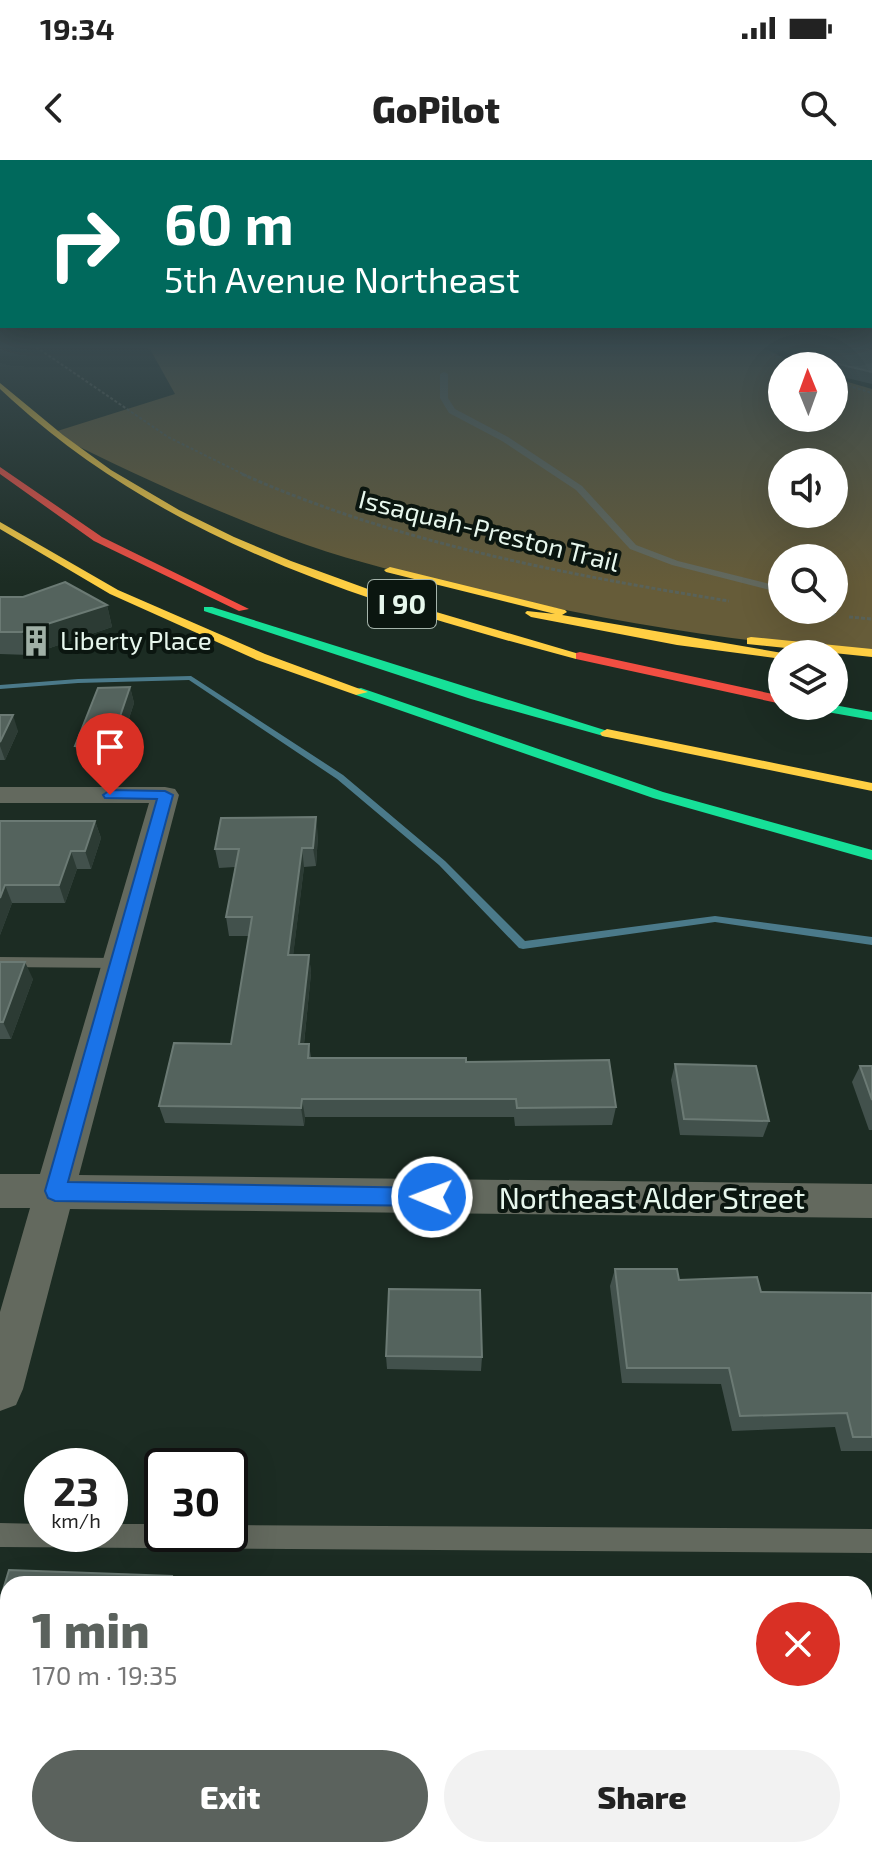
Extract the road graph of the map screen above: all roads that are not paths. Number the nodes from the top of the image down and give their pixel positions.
1 (44, 426) edge
2 (481, 426) edge
3 (51, 433) junction
4 (0, 470) edge
5 (181, 495) dead end
6 (0, 511) edge
7 (0, 525) edge
8 (768, 586) edge
9 (291, 633) junction
10 (768, 643) edge
11 (848, 651) edge
12 (768, 653) edge
13 (872, 653) edge
14 (848, 661) edge
15 (872, 664) edge
16 (768, 697) edge
17 (848, 712) edge
18 (872, 716) edge
19 (533, 750) junction
20 (698, 787) dead end
21 (872, 787) edge
22 (0, 795) edge
23 (872, 855) edge
24 (0, 962) edge
25 (118, 963) junction
26 (0, 1191) edge
27 (55, 1191) junction
28 (872, 1201) edge
29 (0, 1389) edge
30 (0, 1535) edge
31 (872, 1541) edge

1 - 3 highway, I 90
2 - 8 lane
3 - 5 highway
3 - 16 highway, I 90
4 - 9 highway, I 90
6 - 9 highway
7 - 19 highway
9 - 21 highway, I 90
10 - 12 highway
11 - 13 highway
14 - 15 highway
17 - 18 highway
19 - 20 highway
19 - 23 highway
22 - 25 street
24 - 25 lane
25 - 27 street
26 - 27 street, Northeast Alder Street
27 - 28 street, Northeast Alder Street
27 - 29 street
30 - 31 lane

